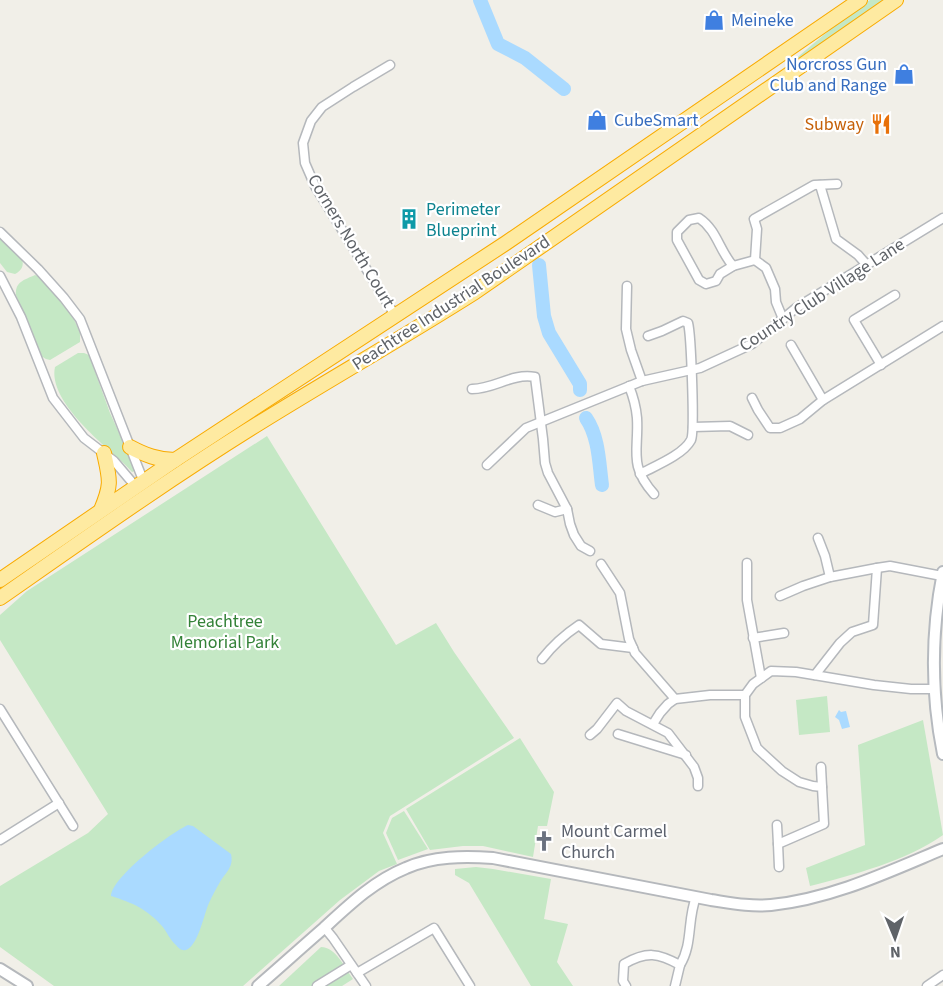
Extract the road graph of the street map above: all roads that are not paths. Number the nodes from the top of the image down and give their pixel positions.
1 (860, 0) edge
2 (896, 0) edge
3 (390, 65) dead end
4 (837, 184) dead end
5 (820, 185) junction
6 (943, 218) edge
7 (0, 232) edge
8 (755, 260) junction
9 (866, 264) junction
10 (733, 266) junction
11 (0, 276) edge
12 (627, 286) dead end
13 (895, 295) dead end
14 (396, 317) junction
15 (783, 319) junction
16 (943, 326) edge
17 (648, 336) dead end
18 (791, 345) dead end
19 (881, 365) junction
20 (692, 370) junction
21 (642, 381) junction
22 (629, 386) junction
23 (472, 389) dead end
24 (752, 398) dead end
25 (823, 400) junction
26 (541, 423) junction
27 (693, 427) junction
28 (748, 435) dead end
29 (130, 447) junction
30 (104, 453) junction
31 (176, 460) junction
32 (487, 465) dead end
33 (640, 474) junction
34 (141, 475) dead end
35 (131, 481) dead end
36 (654, 494) dead end
37 (538, 505) dead end
38 (567, 508) junction
39 (101, 510) junction
40 (818, 538) dead end
41 (590, 552) dead end
42 (747, 563) dead end
43 (601, 564) dead end
44 (877, 568) junction
45 (943, 574) edge
46 (830, 577) junction
47 (0, 580) edge
48 (780, 596) dead end
49 (0, 598) edge
50 (939, 618) edge
51 (784, 633) dead end
52 (753, 638) junction
53 (633, 648) junction
54 (542, 659) dead end
55 (815, 675) junction
56 (761, 678) junction
57 (935, 689) junction
58 (745, 695) junction
59 (675, 699) junction
60 (0, 709) edge
61 (653, 724) junction
62 (590, 735) dead end
63 (618, 735) dead end
64 (943, 754) edge
65 (686, 756) junction
66 (821, 767) dead end
67 (698, 786) dead end
68 (822, 787) junction
69 (59, 803) junction
70 (777, 825) dead end
71 (73, 826) dead end
72 (0, 840) edge
73 (778, 844) junction
74 (943, 849) edge
75 (779, 867) dead end
76 (696, 897) junction
77 (324, 927) junction
78 (351, 965) junction
79 (680, 965) junction
80 (0, 969) edge
81 (357, 973) junction
82 (943, 975) edge
83 (27, 986) edge
84 (258, 986) edge
85 (317, 986) edge
86 (366, 986) edge
87 (470, 986) edge
88 (626, 986) edge
89 (675, 986) edge
90 (927, 986) edge

1 - 14 highway, Peachtree Industrial Boulevard
2 - 49 highway, Peachtree Industrial Boulevard
3 - 14 street, Corners North Court
4 - 5 street
5 - 8 street
5 - 9 street
6 - 9 street, Country Club Village Lane
7 - 29 street
8 - 10 street
8 - 15 street
9 - 15 street, Country Club Village Lane
10 - 10 street
11 - 30 street
12 - 21 street
13 - 19 street
14 - 31 highway, Peachtree Industrial Boulevard
15 - 20 street, Country Club Village Lane
16 - 19 street
17 - 20 street
18 - 25 street
19 - 25 street
20 - 21 street, Country Club Village Lane
20 - 27 street
21 - 22 street, Country Club Village Lane
22 - 26 street, Country Club Village Lane
22 - 33 street
23 - 26 street
24 - 25 street
26 - 32 street, Country Club Village Lane
26 - 38 street
27 - 28 street
27 - 33 street
29 - 31 highway
29 - 34 street
30 - 35 street
30 - 39 highway
31 - 39 highway, Peachtree Industrial Boulevard
33 - 36 street
37 - 38 street
38 - 41 street
39 - 47 highway, Peachtree Industrial Boulevard
40 - 46 street
42 - 52 street
43 - 53 street
44 - 45 street
44 - 46 street
44 - 55 street
45 - 50 street
46 - 48 street
50 - 57 street
51 - 52 street
52 - 56 street
53 - 54 street
53 - 59 street
55 - 56 street
55 - 57 street
56 - 58 street
57 - 64 street
58 - 59 street
58 - 68 street
59 - 61 street
60 - 69 street
61 - 62 street
61 - 65 street
63 - 65 street
65 - 67 street
66 - 68 street
68 - 73 street
69 - 71 street
69 - 72 street
70 - 73 street
73 - 75 street
74 - 76 street
76 - 77 street
76 - 79 street
77 - 78 street
77 - 84 street
78 - 81 street
78 - 85 street
79 - 88 street
79 - 89 street
80 - 83 street
81 - 86 street
81 - 87 street
82 - 90 street

